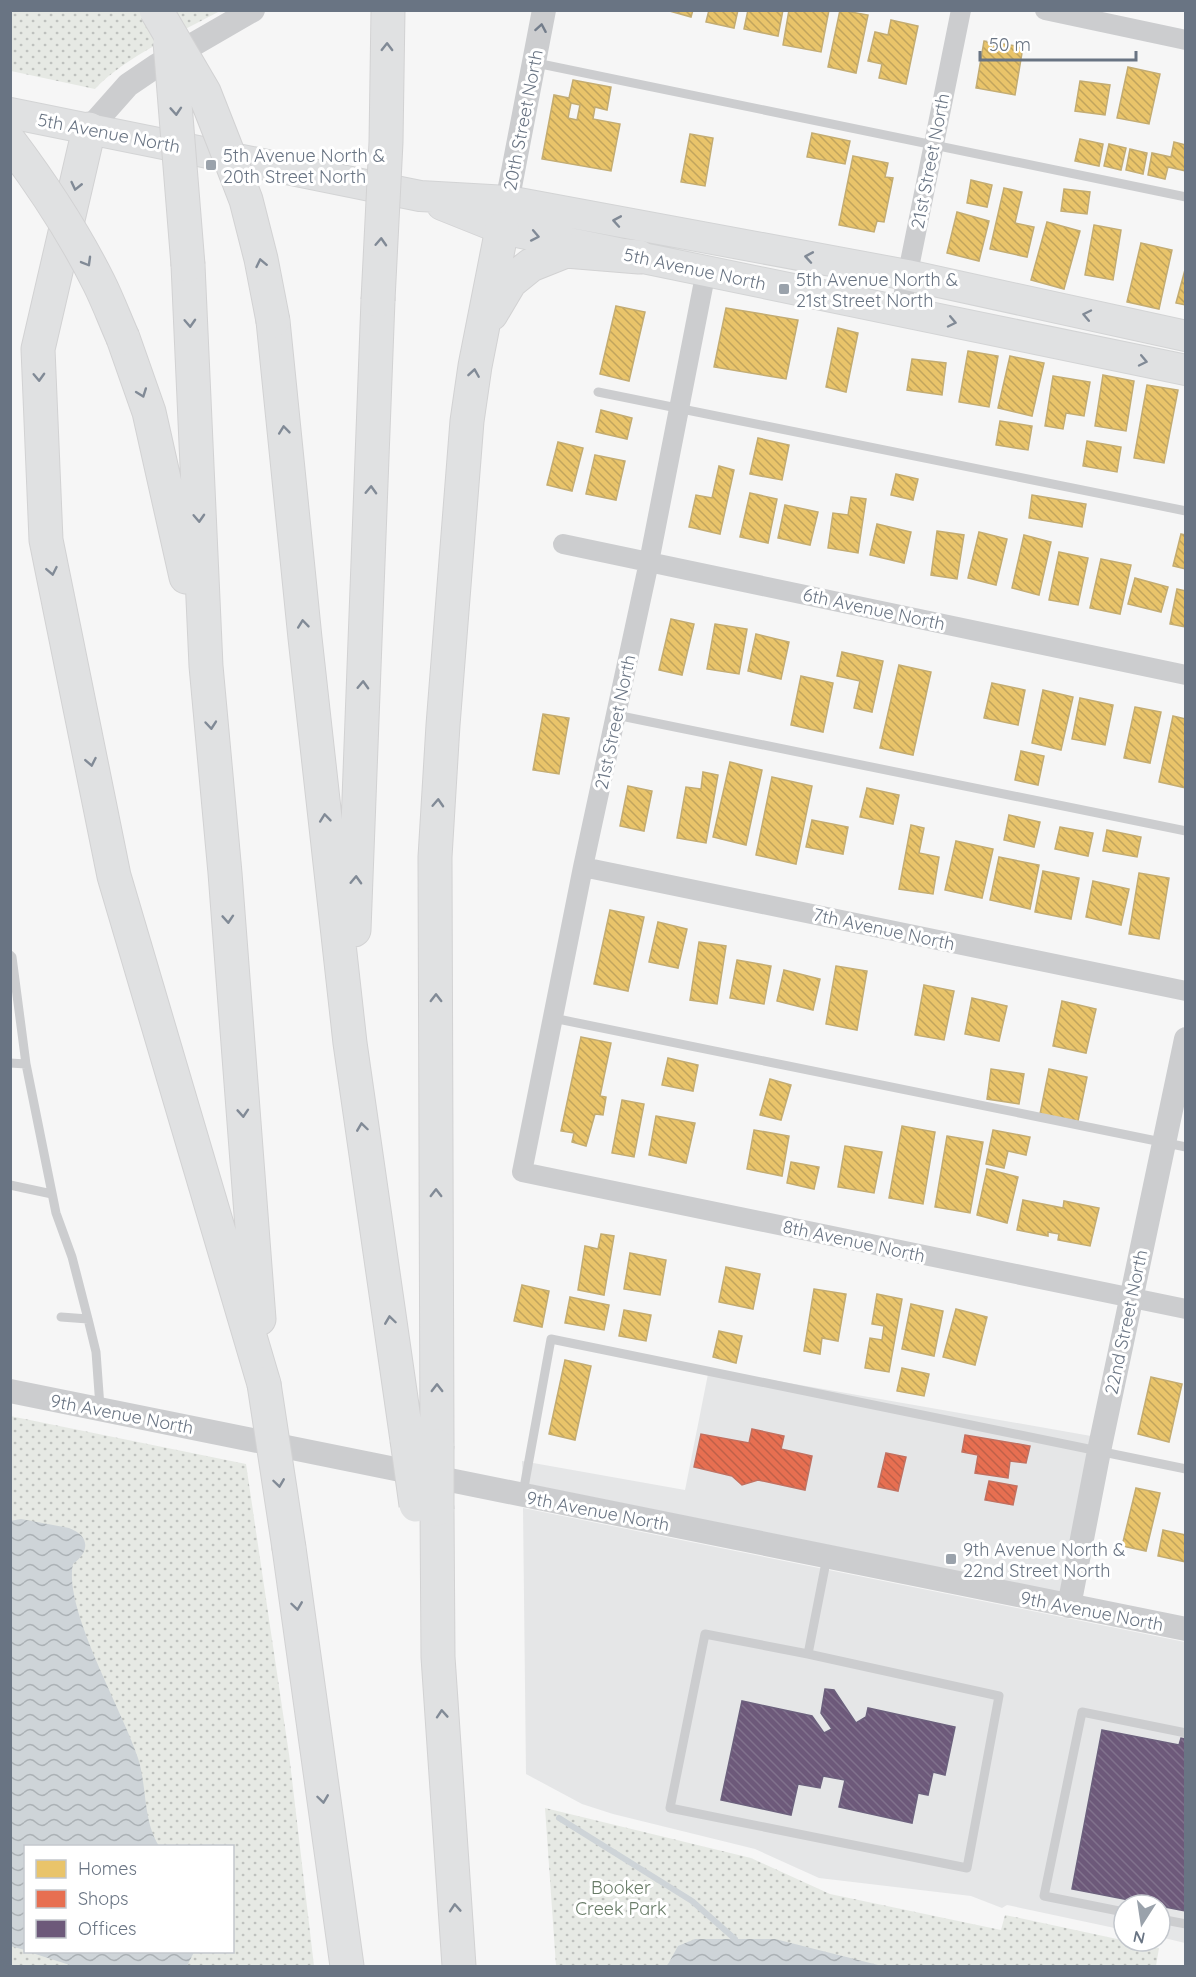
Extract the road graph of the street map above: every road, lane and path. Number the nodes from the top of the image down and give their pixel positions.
1 (156, 10) edge
2 (168, 10) edge
3 (253, 10) edge
4 (388, 10) edge
5 (544, 10) edge
6 (961, 10) edge
7 (1045, 10) edge
8 (1185, 40) edge
9 (535, 63) junction
10 (10, 113) edge
11 (89, 129) junction
12 (10, 142) edge
13 (934, 145) junction
14 (1185, 197) edge
15 (505, 215) junction
16 (639, 256) junction
17 (706, 271) junction
18 (907, 275) junction
19 (900, 312) junction
20 (483, 325) junction
21 (1185, 336) edge
22 (1185, 370) edge
23 (598, 392) dead end
24 (679, 408) junction
25 (1185, 511) edge
26 (563, 544) dead end
27 (649, 562) junction
28 (206, 666) junction
29 (1185, 675) edge
30 (616, 715) junction
31 (1185, 831) edge
32 (583, 867) junction
33 (10, 955) edge
34 (1185, 991) edge
35 (553, 1018) junction
36 (1185, 1039) edge
37 (350, 1043) junction
38 (10, 1063) edge
39 (26, 1064) junction
40 (1175, 1145) edge
41 (522, 1172) joint
42 (10, 1185) edge
43 (52, 1194) junction
44 (1132, 1298) junction
45 (1185, 1309) edge
46 (61, 1317) dead end
47 (88, 1319) junction
48 (264, 1384) junction
49 (10, 1391) edge
50 (100, 1409) junction
51 (422, 1443) junction
52 (1099, 1451) junction
53 (1185, 1469) edge
54 (523, 1495) junction
55 (827, 1557) junction
56 (1069, 1606) junction
57 (1185, 1629) edge
58 (808, 1654) junction
59 (1185, 1733) edge
60 (1112, 1910) edge
61 (347, 1966) edge
62 (459, 1966) edge

37 -> 1 highway, bridge
2 -> 28 highway, bridge
3 - 11 street
37 -> 4 highway, bridge
9 -> 5 street, 20th Street North
6 - 13 street, 21st Street North
7 - 8 street
9 - 13 lane
9 - 15 street, 20th Street North
10 - 11 main road, 5th Avenue North
11 - 15 main road, 5th Avenue North
11 -> 48 highway
12 -> 28 highway, bridge
13 - 14 lane
13 - 18 street, 21st Street North
15 -> 16 main road, 5th Avenue North
18 -> 15 main road, 5th Avenue North
15 - 20 highway
16 - 17 main road, 5th Avenue North
16 - 20 highway
17 - 19 main road, 5th Avenue North
17 - 24 street, 21st Street North
18 - 19 street, 21st Street North
21 -> 18 main road, 5th Avenue North
19 -> 22 main road, 5th Avenue North
51 -> 20 highway
23 - 24 lane
24 - 25 lane
24 - 27 street, 21st Street North
26 - 27 street, 6th Avenue North
27 - 29 street, 6th Avenue North
27 - 30 street, 21st Street North
28 -> 48 highway
30 - 31 lane
30 - 32 street, 21st Street North
32 - 34 street, 7th Avenue North
32 - 35 street, 21st Street North
33 - 39 lane
35 - 40 lane
35 - 41 street, 21st Street North
36 - 40 street, 22nd Street North
51 -> 37 highway
38 - 39 lane
39 - 43 lane
40 - 44 street, 22nd Street North
41 - 44 street, 8th Avenue North
42 - 43 lane
43 - 47 lane
44 - 45 street, 8th Avenue North
44 - 52 street, 22nd Street North
46 - 47 lane
47 - 50 lane
48 -> 61 highway, bridge
49 - 50 street, 9th Avenue North
50 - 54 street, 9th Avenue North
62 -> 51 highway, bridge
52 - 53 lane
52 - 54 lane
52 - 56 street, 22nd Street North
54 - 55 street, 9th Avenue North
55 - 56 street, 9th Avenue North
55 - 58 lane
56 - 57 street, 9th Avenue North
58 - 58 lane
59 - 60 lane

